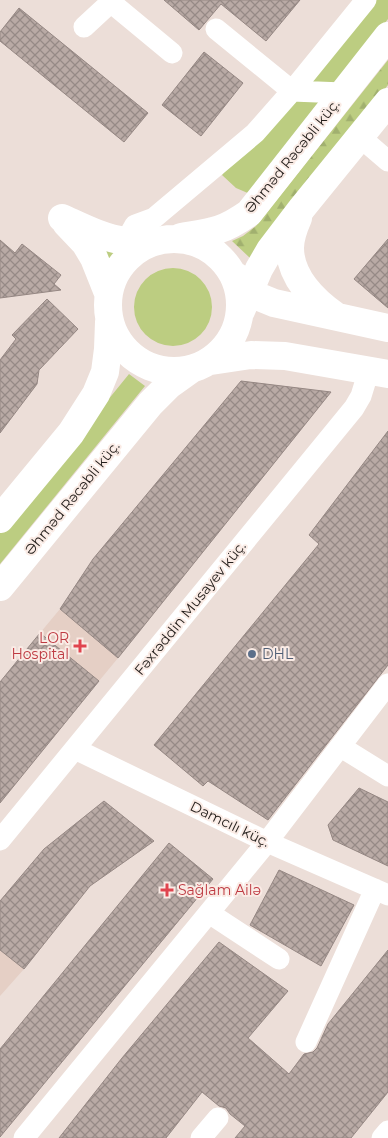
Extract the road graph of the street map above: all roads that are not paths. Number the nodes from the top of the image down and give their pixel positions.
1 (366, 0) edge
2 (109, 1) edge
3 (84, 27) dead end
4 (216, 29) dead end
5 (388, 36) edge
6 (172, 53) dead end
7 (292, 91) junction
8 (343, 93) junction
9 (387, 105) edge
10 (360, 137) junction
11 (388, 161) edge
12 (302, 208) junction
13 (162, 240) junction
14 (126, 241) junction
15 (108, 293) junction
16 (245, 302) junction
17 (340, 318) junction
18 (109, 320) junction
19 (388, 328) edge
20 (200, 366) junction
21 (378, 372) edge
22 (3, 511) edge
23 (0, 587) edge
24 (388, 684) edge
25 (341, 747) junction
26 (75, 749) junction
27 (388, 776) edge
28 (0, 840) edge
29 (267, 842) junction
30 (382, 892) edge
31 (209, 912) junction
32 (280, 959) dead end
33 (306, 1042) dead end
34 (218, 1118) dead end
35 (388, 1131) edge
36 (24, 1138) edge
37 (201, 1138) edge
38 (382, 1138) edge

1 - 7 street
2 - 3 street
2 - 6 street
4 - 7 street
5 - 8 main road, Əhməd Rəcəbli küç.
7 - 8 street
7 - 14 street
8 - 13 main road, Əhməd Rəcəbli küç.
9 - 10 main road
10 - 11 street
10 - 12 main road
12 - 16 main road
12 - 17 main road
13 - 14 main road
13 - 15 main road
13 - 16 main road
14 - 15 main road
15 - 18 main road
16 - 17 main road
16 - 20 main road
17 - 19 main road
18 - 20 main road
18 - 22 main road
20 - 21 main road
20 - 23 main road, Əhməd Rəcəbli küç.
21 - 26 street, Fəxrəddin Musayev küç.
24 - 25 street
25 - 27 street
25 - 29 street
26 - 28 street, Fəxrəddin Musayev küç.
26 - 29 street, Damcılı küç.
29 - 30 street, Damcılı küç.
29 - 31 street
30 - 33 street
31 - 32 street
31 - 36 street
34 - 37 street
35 - 38 street

